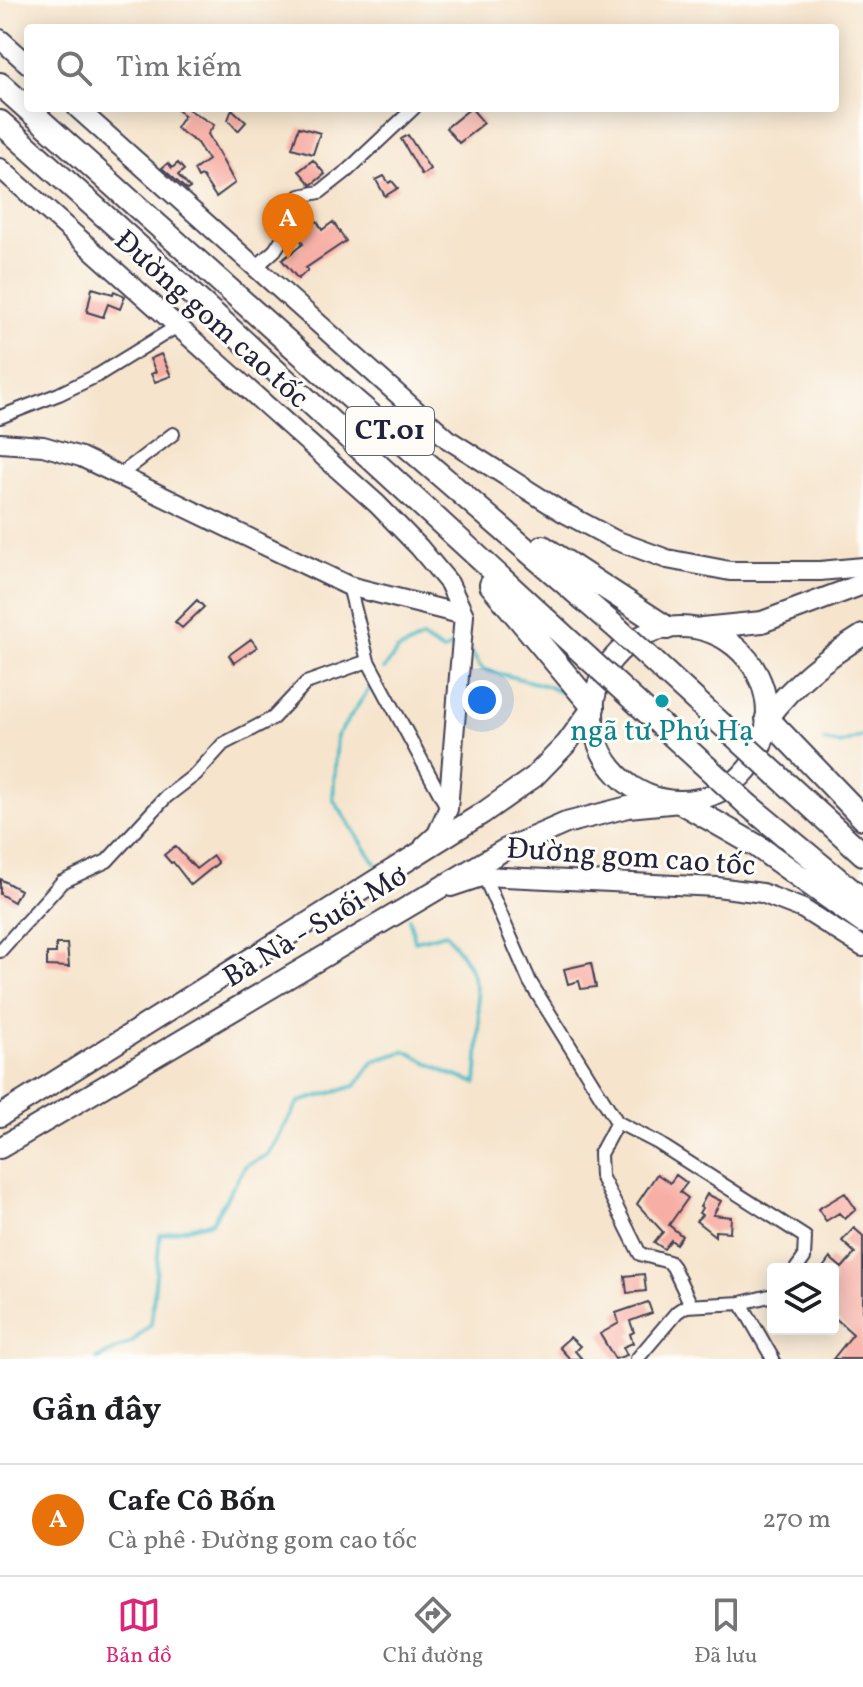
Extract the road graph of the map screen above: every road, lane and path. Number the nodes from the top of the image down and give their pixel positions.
1 (0, 39) edge
2 (24, 60) edge
3 (0, 84) edge
4 (24, 106) edge
5 (31, 112) edge
6 (81, 112) edge
7 (410, 112) edge
8 (0, 122) edge
9 (0, 168) edge
10 (164, 232) junction
11 (255, 268) junction
12 (216, 316) junction
13 (176, 327) junction
14 (0, 417) edge
15 (173, 434) dead end
16 (0, 443) edge
17 (121, 474) junction
18 (863, 567) edge
19 (863, 584) edge
20 (349, 586) junction
21 (464, 615) junction
22 (667, 628) junction
23 (696, 628) junction
24 (863, 635) edge
25 (368, 661) junction
26 (593, 707) junction
27 (767, 718) junction
28 (680, 802) junction
29 (448, 809) junction
30 (863, 818) edge
31 (863, 854) edge
32 (413, 856) junction
33 (484, 876) junction
34 (433, 893) junction
35 (863, 900) edge
36 (863, 922) edge
37 (863, 947) edge
38 (0, 951) edge
39 (0, 1116) edge
40 (617, 1122) junction
41 (0, 1148) edge
42 (800, 1263) edge
43 (767, 1296) edge
44 (741, 1303) junction
45 (691, 1305) junction
46 (637, 1359) edge
47 (773, 1359) edge

1 - 2 main road
3 - 4 highway, CT.01
5 - 10 highway, CT.01
6 - 11 main road
7 - 11 street
8 - 12 highway, CT.01
9 - 13 main road, Đường gom cao tốc
10 - 22 highway
10 - 31 highway, CT.01, bridge
11 - 18 main road
12 - 26 highway
12 - 35 highway, CT.01, bridge
13 - 14 street
13 - 21 main road, Đường gom cao tốc
15 - 17 street
16 - 17 main road
17 - 20 main road
19 - 23 main road
20 - 21 main road
20 - 25 street
21 - 29 main road
22 - 23 main road
22 - 26 main road
23 - 27 main road
24 - 27 main road
25 - 29 street
25 - 38 street
26 - 28 main road
26 - 32 main road, Bà Nà - Suối Mơ
27 - 28 main road
27 - 30 highway
28 - 34 main road, Bà Nà - Suối Mơ
28 - 36 highway
29 - 32 main road
32 - 39 main road, Bà Nà - Suối Mơ
33 - 34 main road, Đường gom cao tốc
33 - 37 main road, Đường gom cao tốc
33 - 40 street
34 - 41 main road, Bà Nà - Suối Mơ
40 - 42 street
40 - 45 street
43 - 44 street
44 - 45 street
44 - 47 street
45 - 46 street

